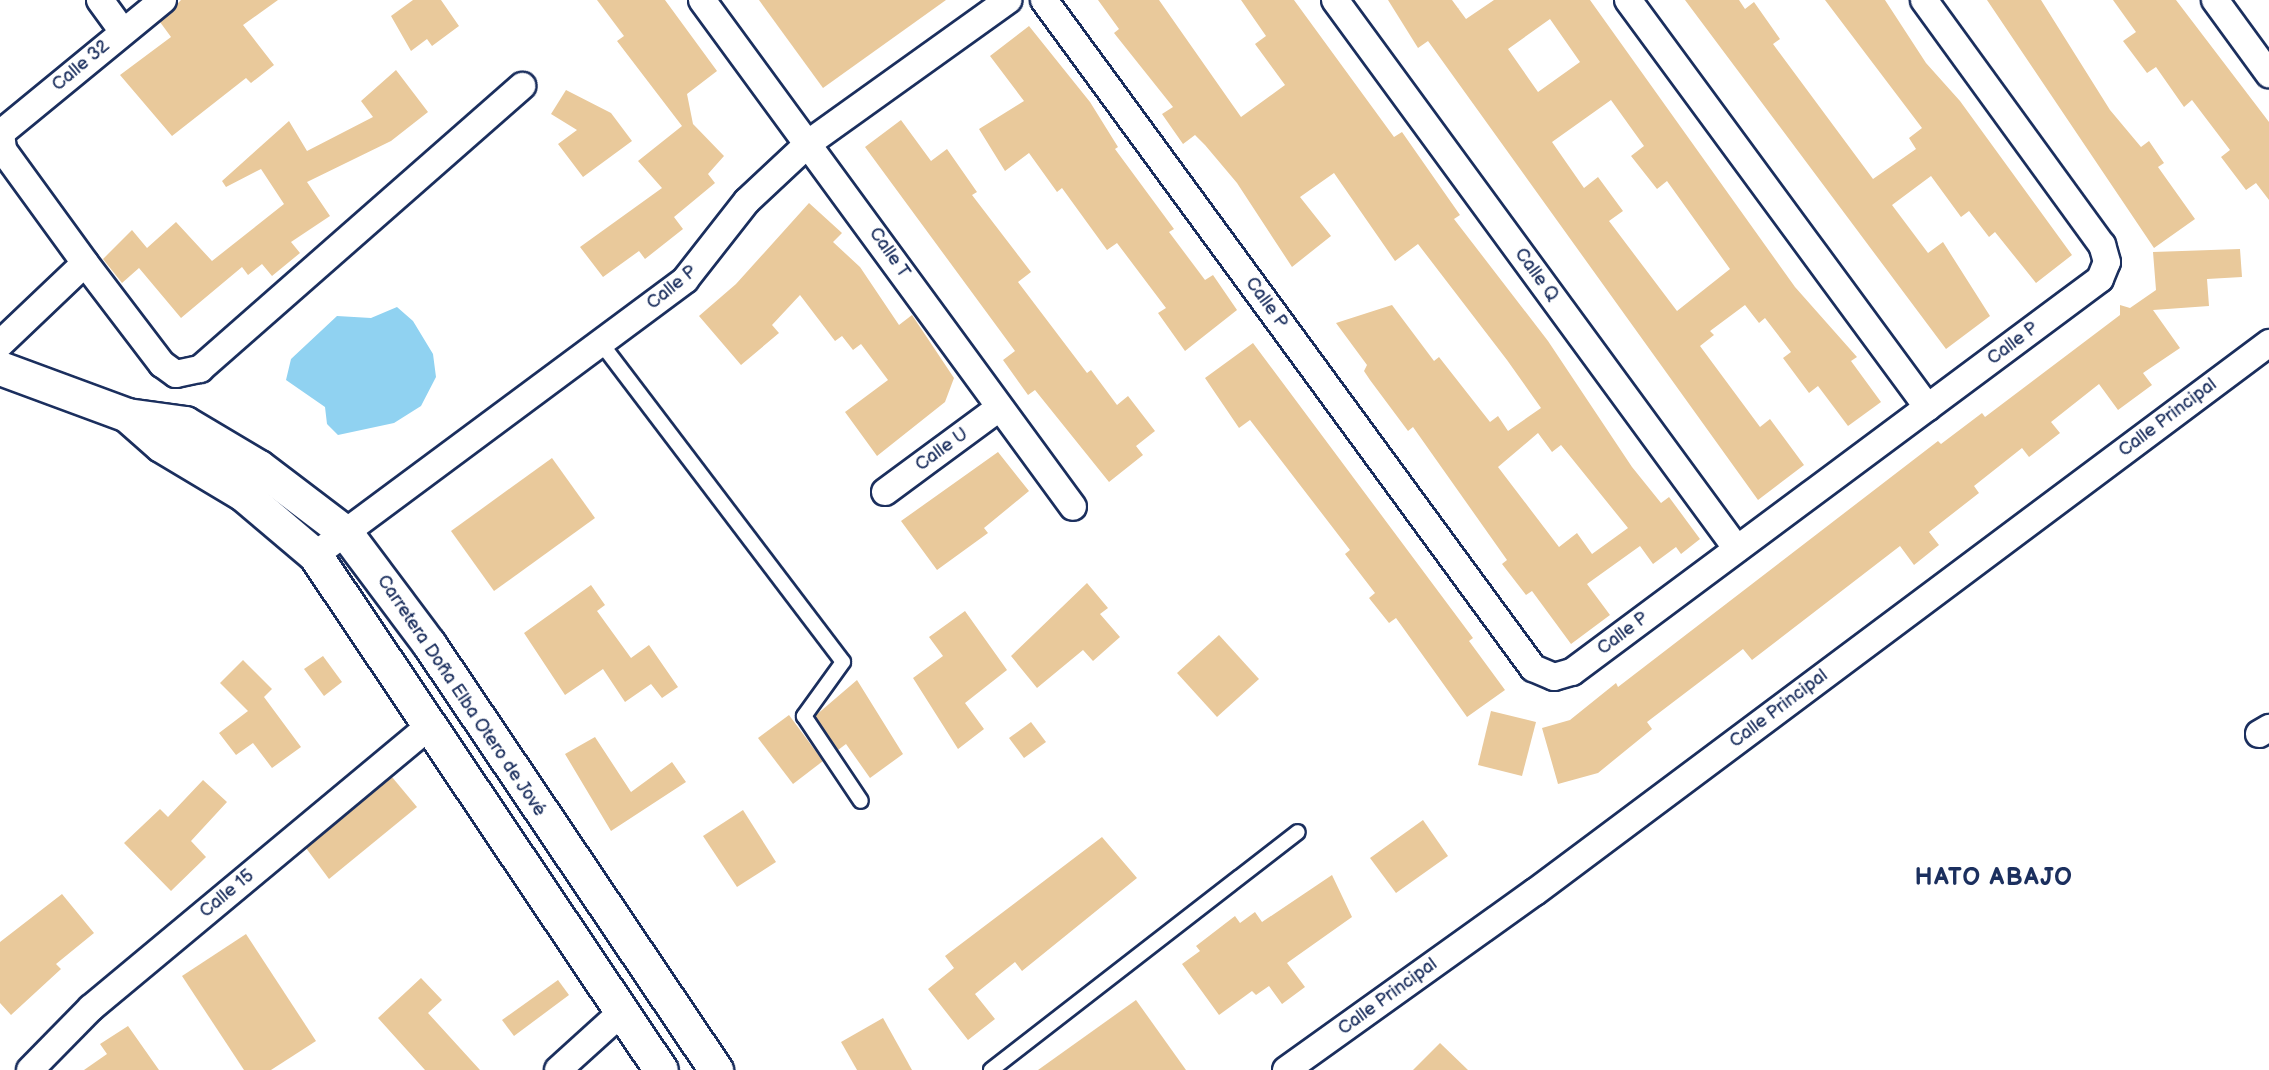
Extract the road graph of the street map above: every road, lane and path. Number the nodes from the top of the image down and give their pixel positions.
1 (100, 0) edge
2 (163, 0) edge
3 (702, 0) edge
4 (1008, 0) edge
5 (1044, 0) edge
6 (1335, 0) edge
7 (1628, 0) edge
8 (1924, 0) edge
9 (2215, 0) edge
10 (123, 32) junction
11 (2269, 74) edge
12 (522, 86) dead end
13 (1, 133) edge
14 (810, 142) junction
15 (85, 263) junction
16 (2269, 342) edge
17 (601, 343) junction
18 (0, 344) edge
19 (0, 368) edge
20 (999, 408) junction
21 (1928, 408) junction
22 (127, 415) junction
23 (885, 492) dead end
24 (1073, 507) dead end
25 (346, 533) junction
26 (1737, 549) junction
27 (315, 555) junction
28 (431, 725) junction
29 (861, 801) dead end
30 (1298, 832) dead end
31 (622, 1012) junction
32 (30, 1070) edge
33 (558, 1070) edge
34 (662, 1070) edge
35 (716, 1070) edge
36 (991, 1070) edge
37 (1286, 1070) edge

1 - 10 street
2 - 10 street, Calle 32
3 - 14 street, Calle T
4 - 14 street, Calle P
5 - 26 street, Calle P
6 - 26 street, Calle Q
7 - 21 street
8 - 21 street, Calle P
9 - 11 street
10 - 13 street, Calle 32
12 - 15 street
13 - 15 street
14 - 17 street, Calle P
14 - 20 street, Calle T
15 - 18 street
16 - 37 street, Calle Principal
17 - 25 street, Calle P
17 - 29 lane
19 - 22 street, Carretera Doña Elba Otero de Jové
20 - 23 street, Calle U
20 - 24 street, Calle T
21 - 26 street, Calle P
22 - 25 street, Carretera Doña Elba Otero de Jové
22 - 27 street, Carretera Doña Elba Otero de Jové
25 - 27 street, Calle P
25 - 35 street, Carretera Doña Elba Otero de Jové
27 - 28 street, Carretera Doña Elba Otero de Jové
28 - 31 street, Carretera Doña Elba Otero de Jové
28 - 32 street, Calle 15
30 - 36 lane
31 - 33 street
31 - 34 street, Carretera Doña Elba Otero de Jové

